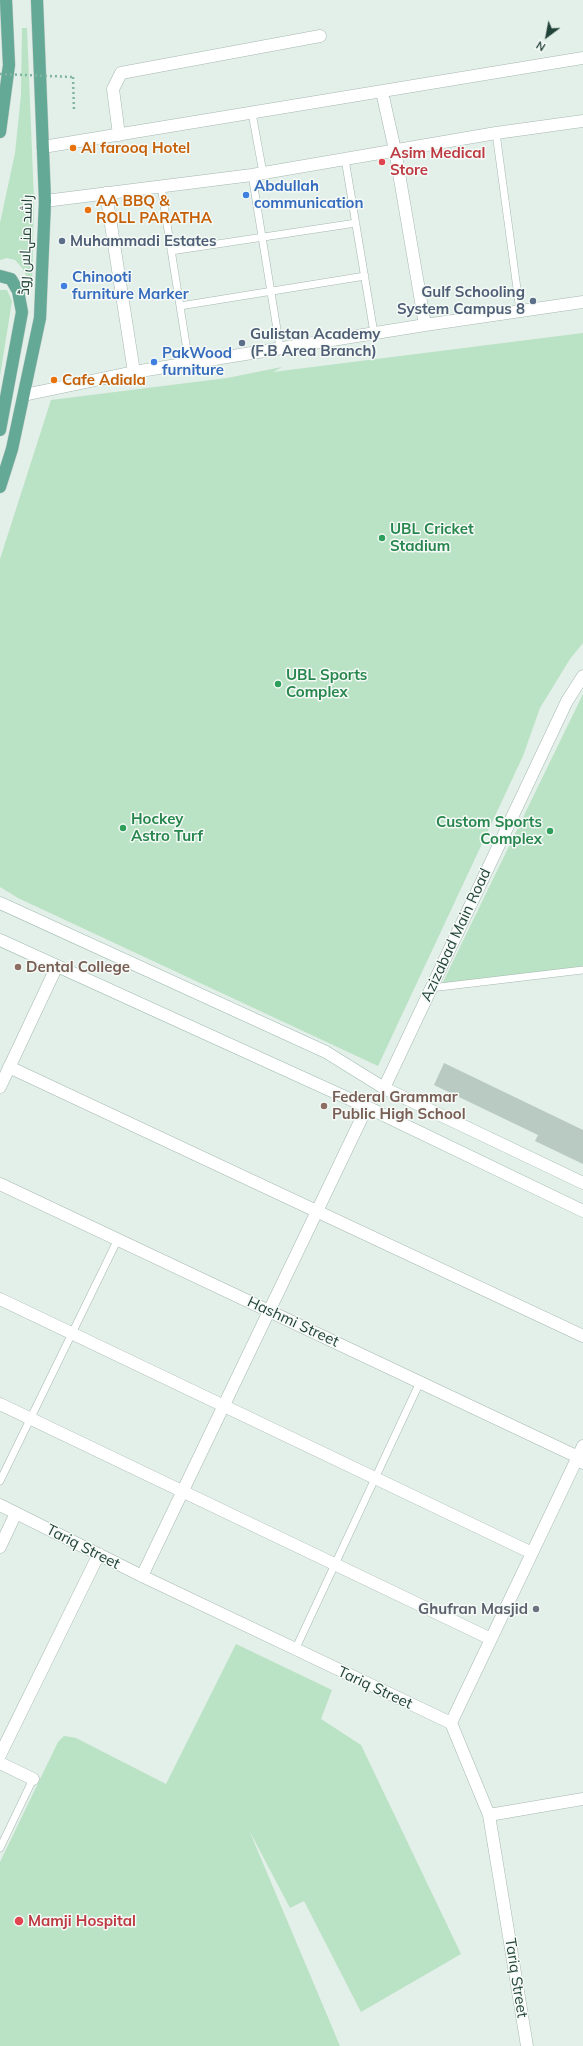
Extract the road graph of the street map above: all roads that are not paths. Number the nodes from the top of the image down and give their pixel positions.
1 (6, 0) edge
2 (37, 0) edge
3 (320, 36) dead end
4 (583, 58) edge
5 (382, 92) junction
6 (252, 113) junction
7 (583, 121) edge
8 (0, 132) edge
9 (496, 133) junction
10 (119, 135) junction
11 (43, 147) junction
12 (395, 150) junction
13 (346, 159) junction
14 (258, 174) junction
15 (161, 186) junction
16 (106, 193) junction
17 (45, 201) junction
18 (356, 223) junction
19 (263, 237) junction
20 (171, 251) junction
21 (0, 276) edge
22 (365, 276) junction
23 (271, 291) junction
24 (583, 302) edge
25 (180, 306) junction
26 (520, 311) junction
27 (425, 325) junction
28 (374, 333) junction
29 (280, 348) junction
30 (189, 363) junction
31 (134, 372) junction
32 (24, 395) junction
33 (0, 430) edge
34 (0, 456) edge
35 (0, 486) edge
36 (583, 676) edge
37 (0, 902) edge
38 (0, 940) edge
39 (57, 966) junction
40 (583, 970) edge
41 (431, 988) junction
42 (9, 1067) junction
43 (0, 1088) edge
44 (384, 1088) junction
45 (367, 1107) junction
46 (583, 1183) edge
47 (0, 1184) edge
48 (318, 1210) junction
49 (583, 1211) edge
50 (118, 1239) junction
51 (0, 1299) edge
52 (269, 1310) junction
53 (72, 1333) junction
54 (583, 1336) edge
55 (420, 1382) junction
56 (0, 1404) edge
57 (223, 1406) junction
58 (30, 1419) junction
59 (581, 1455) edge
60 (375, 1478) junction
61 (0, 1482) edge
62 (182, 1492) junction
63 (0, 1504) edge
64 (16, 1513) junction
65 (0, 1547) edge
66 (99, 1554) junction
67 (532, 1554) junction
68 (335, 1565) junction
69 (142, 1576) junction
70 (491, 1639) junction
71 (296, 1650) junction
72 (451, 1723) junction
73 (0, 1754) edge
74 (0, 1763) edge
75 (33, 1779) joint
76 (583, 1799) edge
77 (489, 1815) junction
78 (0, 1848) edge
79 (527, 2046) edge

1 - 8 main road
2 - 11 main road, راشد منہاس روڈ
3 - 10 street
4 - 5 street
5 - 6 street
5 - 12 street
6 - 10 street
6 - 14 lane
7 - 9 street
9 - 12 street
9 - 26 lane
10 - 11 street
11 - 17 main road, راشد منہاس روڈ
12 - 13 street
12 - 27 street
13 - 14 street
13 - 18 lane
14 - 15 street
14 - 19 lane
15 - 16 street
15 - 20 lane
16 - 17 street
16 - 31 street
17 - 32 main road, راشد منہاس روڈ
18 - 19 lane
18 - 22 lane
19 - 20 lane
19 - 23 lane
20 - 25 lane
21 - 33 main road
22 - 23 lane
22 - 28 lane
23 - 25 lane
23 - 29 lane
24 - 26 street
25 - 30 lane
26 - 27 street
27 - 28 street
28 - 29 street
29 - 30 street
30 - 31 street
31 - 32 street
32 - 35 main road, راشد منہاس روڈ
34 - 35 main road
36 - 41 street, Azizabad Main Road
37 - 44 street
38 - 39 street
39 - 42 street
39 - 45 street
40 - 41 lane
41 - 44 street, Azizabad Main Road
42 - 43 street
42 - 48 street
44 - 46 street
45 - 48 street
45 - 49 street
47 - 50 street, Hashmi Street
48 - 52 street
48 - 54 street
50 - 52 street, Hashmi Street
50 - 53 lane
51 - 53 street
52 - 55 street, Hashmi Street
52 - 57 street
53 - 57 street
53 - 58 lane
55 - 59 street, Hashmi Street
55 - 60 lane
56 - 58 street
57 - 60 street
57 - 62 street
58 - 61 lane
58 - 62 street
59 - 67 street
60 - 67 street
60 - 68 lane
62 - 68 street
62 - 69 street
63 - 64 street, Tariq Street
64 - 65 street
64 - 66 street, Tariq Street
66 - 69 street, Tariq Street
66 - 73 street
67 - 70 street
68 - 70 street
68 - 71 lane
69 - 71 street, Tariq Street
70 - 72 street
71 - 72 street, Tariq Street
72 - 77 street, Tariq Street
74 - 75 street
75 - 78 lane
76 - 77 street
77 - 79 street, Tariq Street

